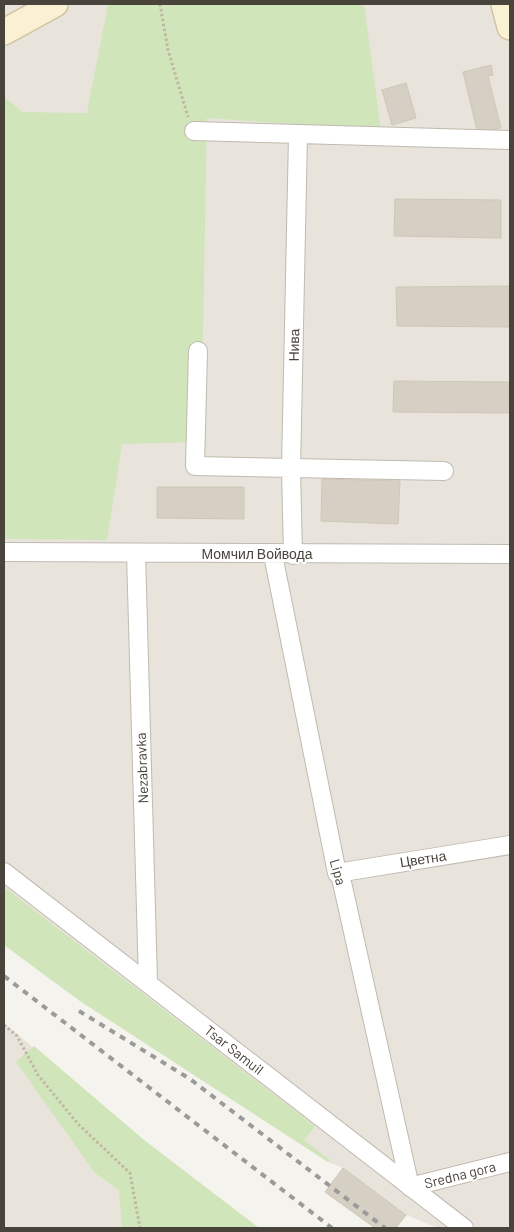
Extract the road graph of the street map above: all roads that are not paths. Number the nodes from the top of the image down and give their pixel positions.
1 (55, 4) edge
2 (504, 4) edge
3 (510, 27) edge
4 (4, 32) edge
5 (194, 131) road end
6 (298, 135) junction
7 (510, 140) edge
8 (198, 351) dead end
9 (291, 468) junction
10 (444, 471) dead end
11 (4, 552) edge
12 (136, 553) junction
13 (510, 554) edge
14 (273, 555) junction
15 (293, 555) junction
16 (510, 845) edge
17 (4, 872) edge
18 (336, 873) junction
19 (148, 982) junction
20 (510, 1162) edge
21 (410, 1187) junction
22 (464, 1228) edge

1 - 4 street
2 - 3 street
5 - 6 street
6 - 7 street
6 - 9 street, Нива
8 - 9 street
9 - 10 street
9 - 15 street, Нива
11 - 12 street, Момчил Войвода
12 - 14 street, Момчил Войвода
12 - 19 street, Nezabravka
13 - 15 street, Момчил Войвода
14 - 15 street, Момчил Войвода
14 - 18 street, Lipa
16 - 18 street, Цветна
17 - 19 street, Tsar Samuil
18 - 21 street, Lipa
19 - 21 street, Tsar Samuil
20 - 21 street, Sredna gora
21 - 22 street, Tsar Samuil

